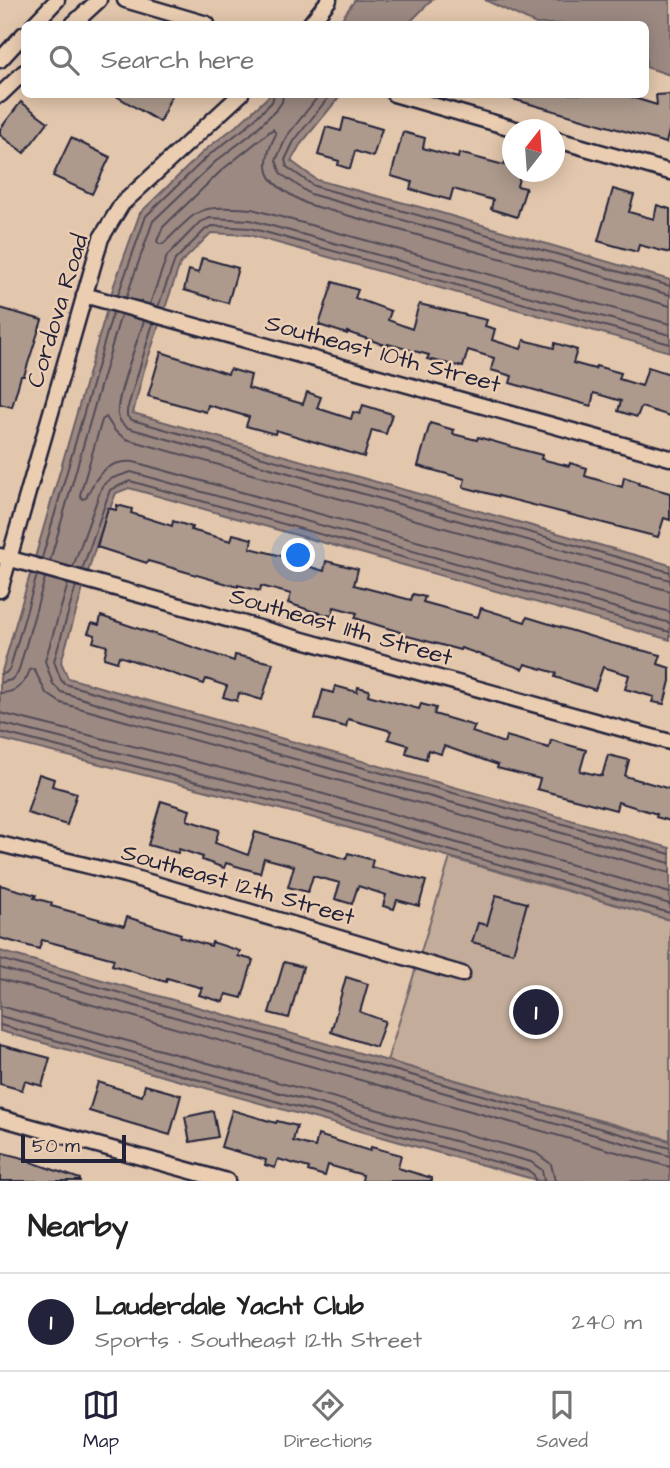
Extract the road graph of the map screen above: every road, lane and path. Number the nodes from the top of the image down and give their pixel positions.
1 (57, 0) edge
2 (99, 0) edge
3 (125, 0) edge
4 (329, 0) edge
5 (37, 21) edge
6 (76, 21) edge
7 (196, 21) edge
8 (312, 21) edge
9 (21, 37) edge
10 (0, 60) edge
11 (21, 75) edge
12 (0, 95) edge
13 (237, 98) edge
14 (408, 98) edge
15 (502, 125) edge
16 (565, 142) edge
17 (670, 172) edge
18 (84, 295) junction
19 (670, 458) edge
20 (4, 557) edge
21 (0, 590) edge
22 (670, 742) edge
23 (0, 844) edge
24 (462, 974) dead end
25 (0, 1118) edge
26 (227, 1181) edge

1 - 5 street
2 - 6 street
3 - 7 street
4 - 8 street
9 - 10 street
11 - 12 street
13 - 18 street, Cordova Road
14 - 15 street
16 - 17 street
18 - 19 street, Southeast 10th Street
18 - 20 street, Cordova Road
20 - 21 street, Cordova Road
20 - 22 street, Southeast 11th Street
23 - 24 street, Southeast 12th Street
25 - 26 street

